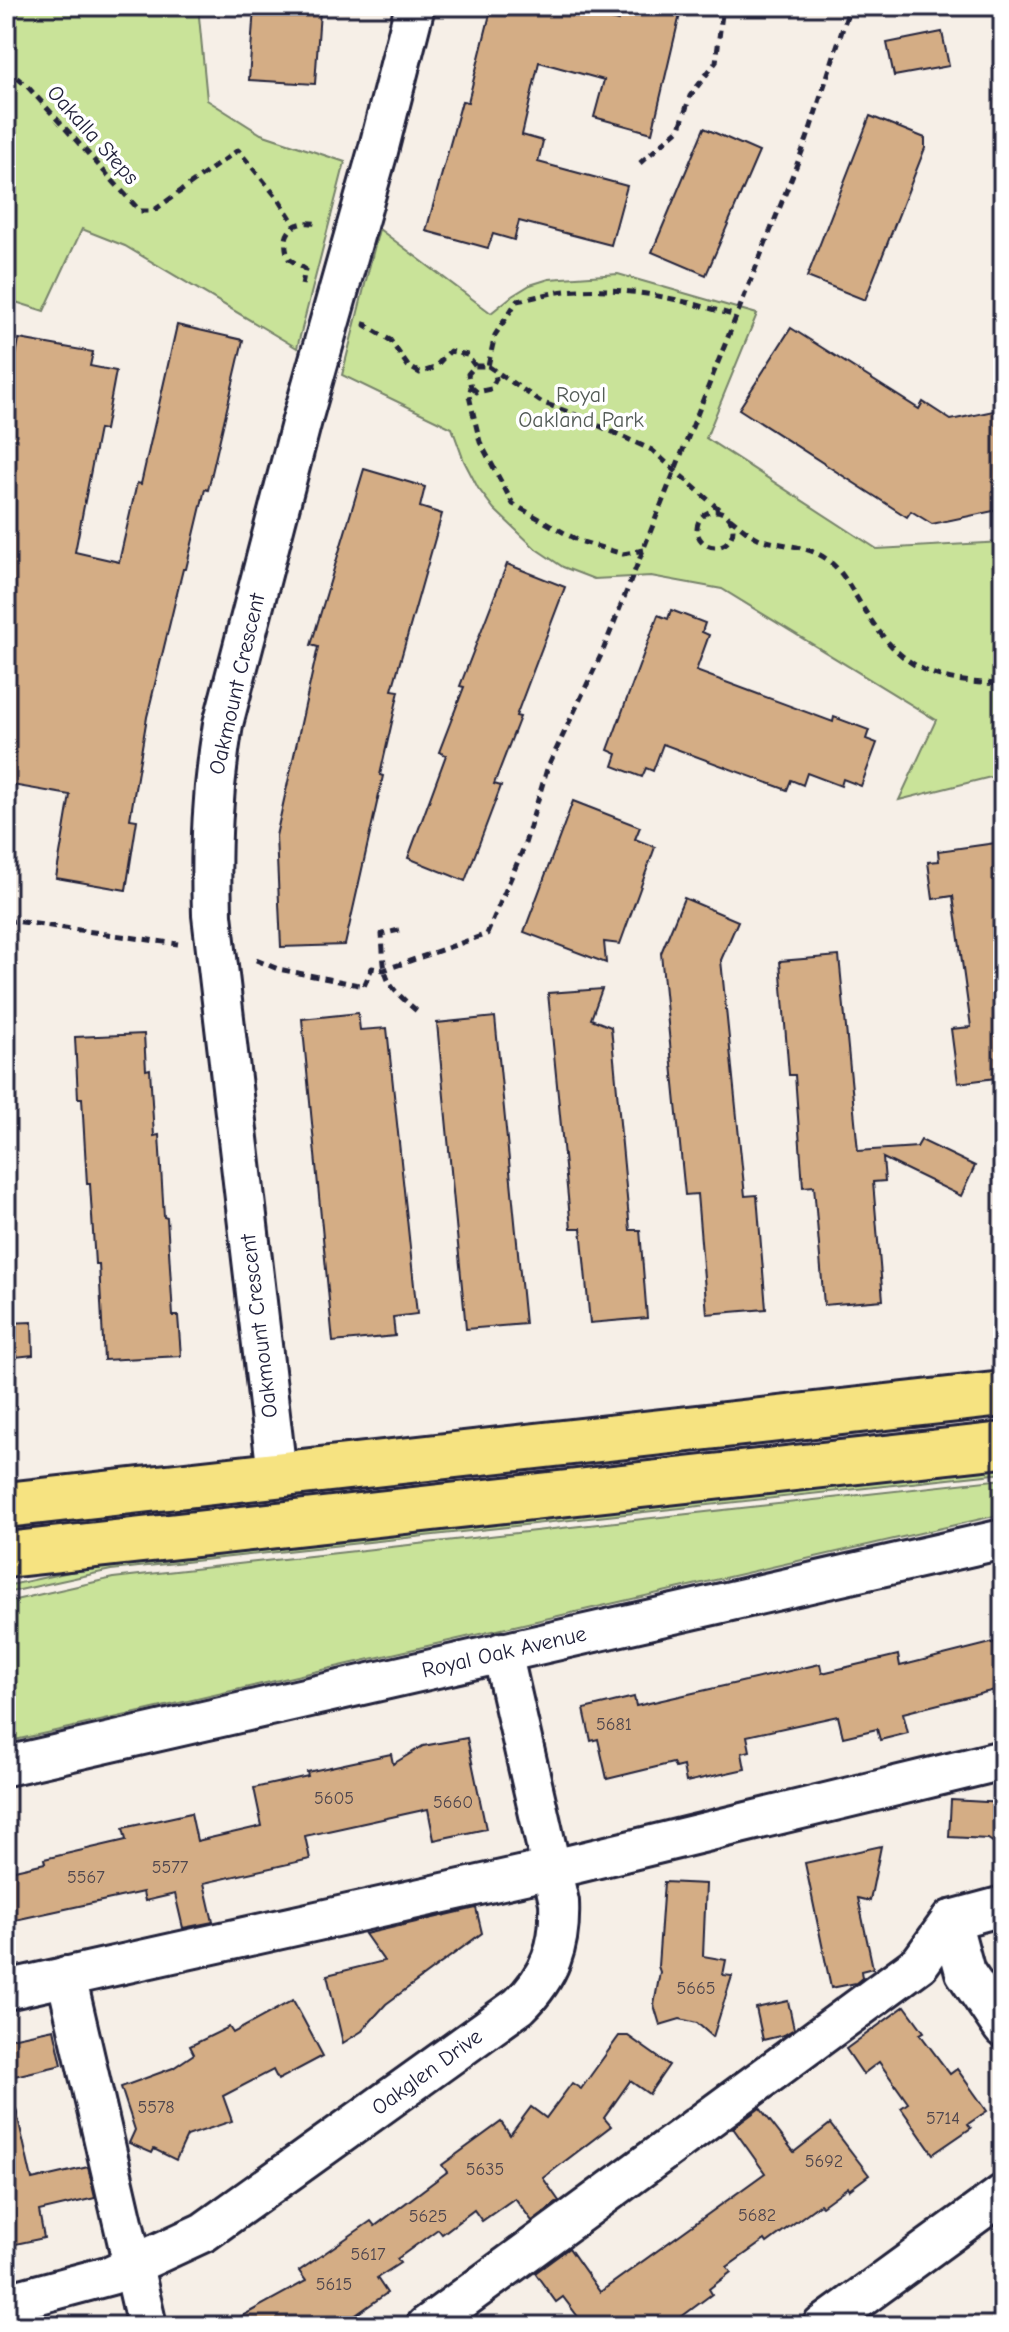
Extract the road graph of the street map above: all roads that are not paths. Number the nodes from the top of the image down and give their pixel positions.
1 (415, 6) edge
2 (1003, 1394) edge
3 (1003, 1445) edge
4 (277, 1474) junction
5 (6, 1505) edge
6 (1003, 1539) edge
7 (6, 1555) edge
8 (502, 1652) junction
9 (1003, 1760) edge
10 (6, 1766) edge
11 (551, 1868) junction
12 (1003, 1906) edge
13 (951, 1920) junction
14 (66, 1976) junction
15 (6, 1990) edge
16 (1003, 2028) edge
17 (1003, 2194) edge
18 (133, 2267) junction
19 (6, 2303) edge
20 (147, 2326) edge
21 (426, 2326) edge
22 (822, 2326) edge

1 - 4 street, Oakmount Crescent
2 - 4 main road
3 - 7 main road
4 - 5 main road
6 - 8 street, Royal Oak Avenue
8 - 10 street, Royal Oak Avenue
8 - 11 street, Oakglen Drive
9 - 11 street
11 - 14 street
11 - 18 street, Oakglen Drive
12 - 13 street
13 - 16 street
13 - 21 street
14 - 15 street
14 - 18 street
17 - 22 street
18 - 19 street, Oakglen Drive
18 - 20 street

